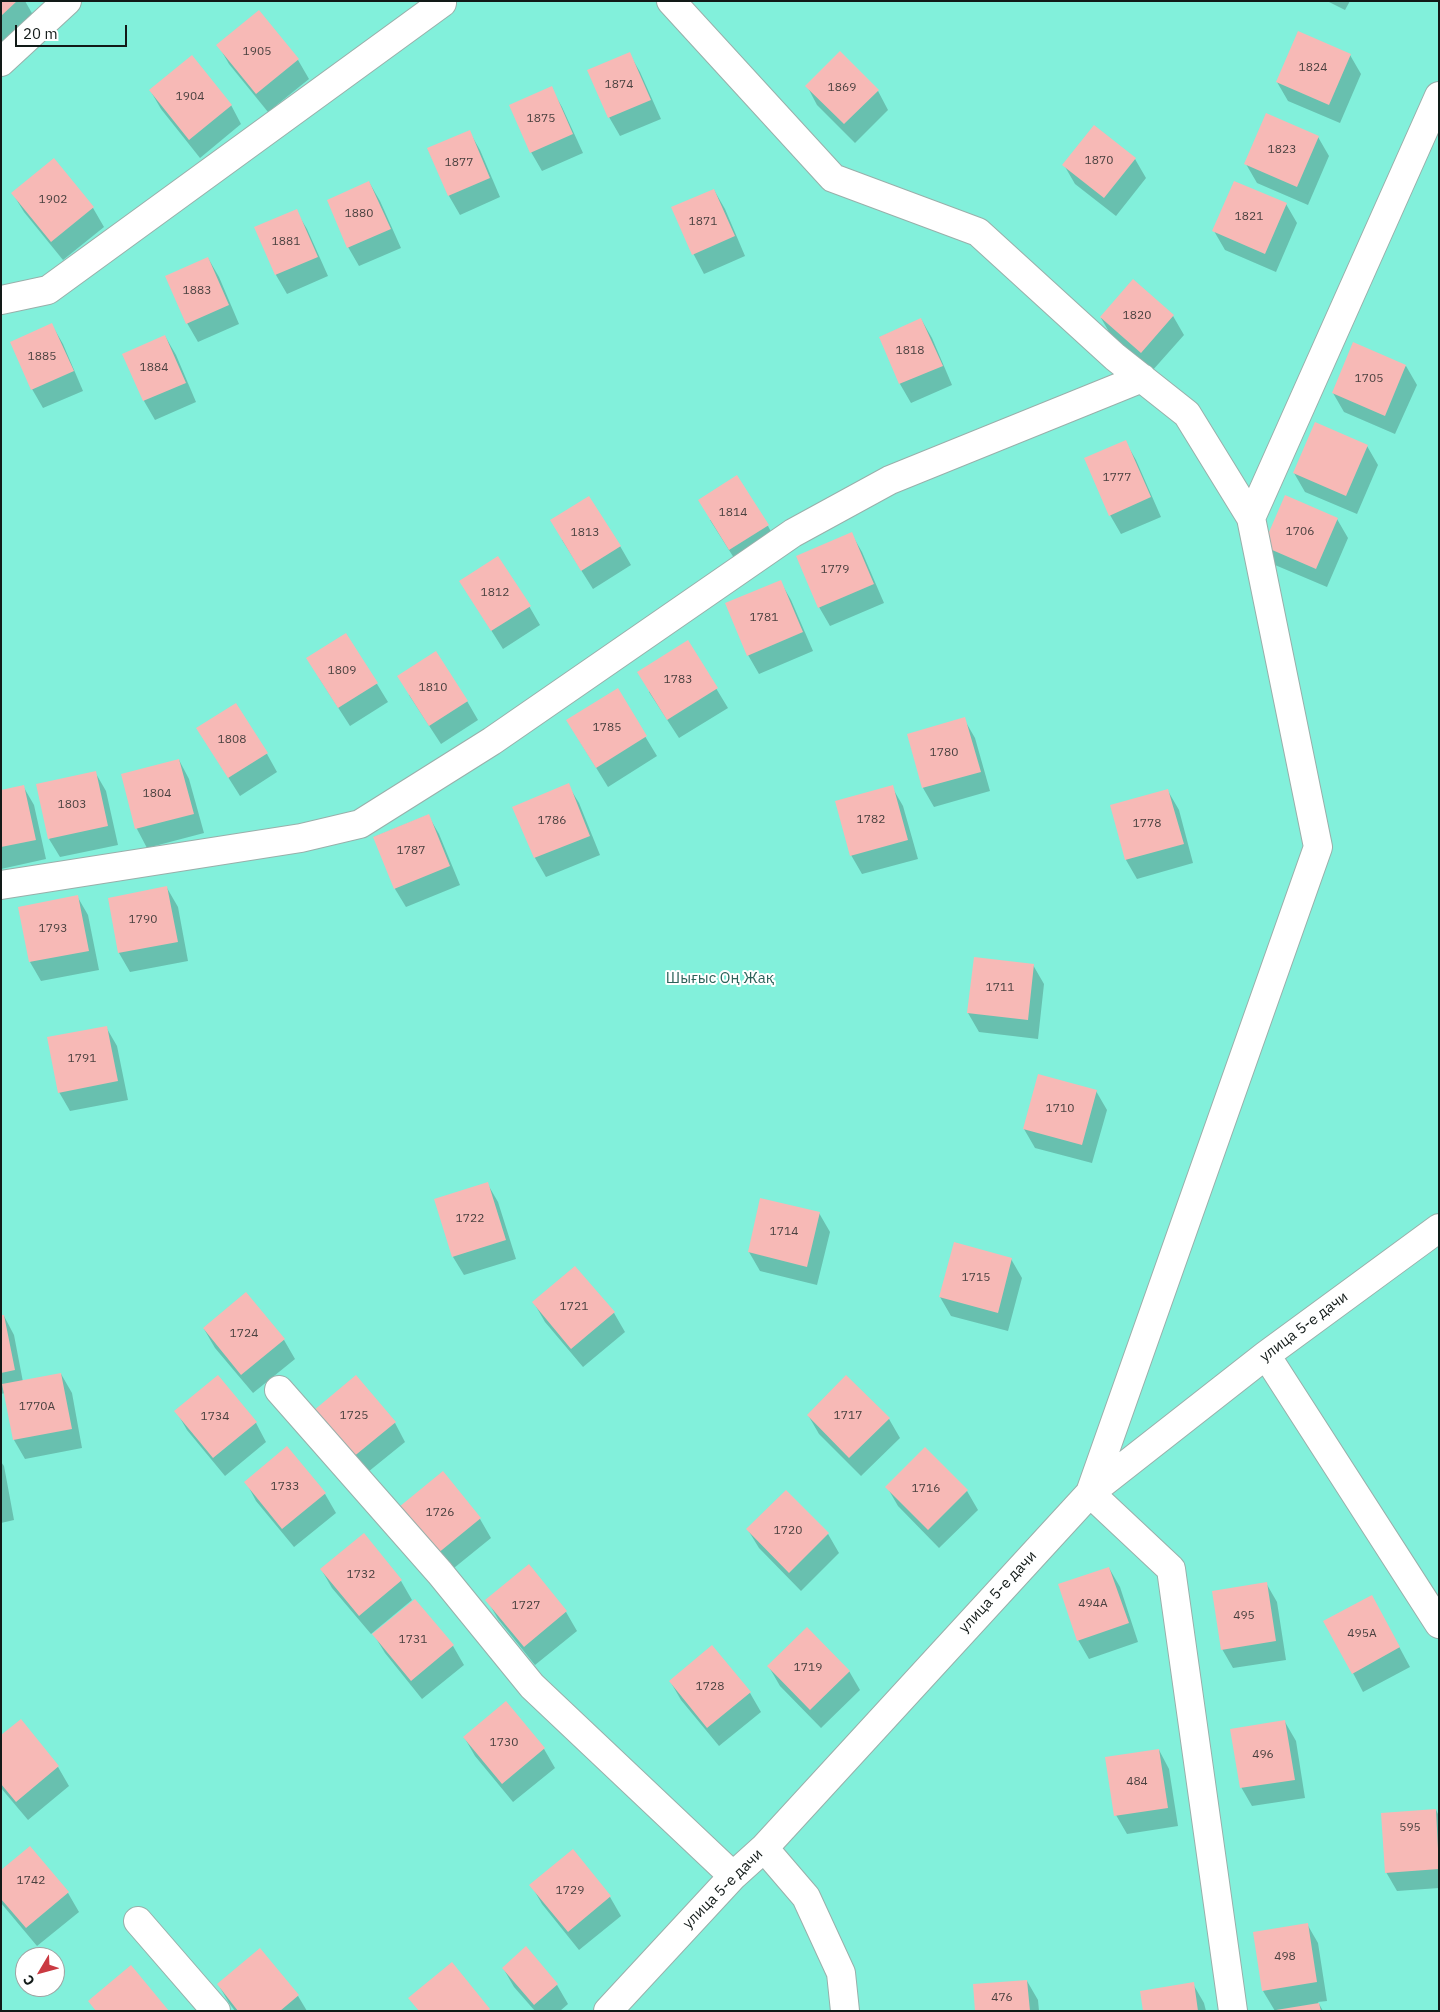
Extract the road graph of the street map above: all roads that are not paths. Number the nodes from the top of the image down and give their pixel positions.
1 (67, 1) edge
2 (672, 1) edge
3 (442, 2) edge
4 (1, 62) edge
5 (1439, 96) edge
6 (1, 300) edge
7 (1142, 378) junction
8 (1251, 518) junction
9 (1, 885) edge
10 (1439, 1228) edge
11 (1266, 1354) junction
12 (279, 1390) dead end
13 (1090, 1493) junction
14 (1439, 1624) edge
15 (764, 1848) junction
16 (733, 1876) junction
17 (138, 1921) dead end
18 (216, 2011) edge
19 (608, 2011) edge
20 (845, 2011) edge
21 (1233, 2011) edge

1 - 4 street
2 - 7 street
3 - 6 street
5 - 8 street
7 - 8 street
7 - 9 street
8 - 13 street
10 - 11 street, улица 5-е дачи
11 - 13 street, улица 5-е дачи
11 - 14 street
12 - 16 street
13 - 15 street, улица 5-е дачи
13 - 21 street
15 - 16 street, улица 5-е дачи
15 - 20 street
16 - 19 street, улица 5-е дачи
17 - 18 street

